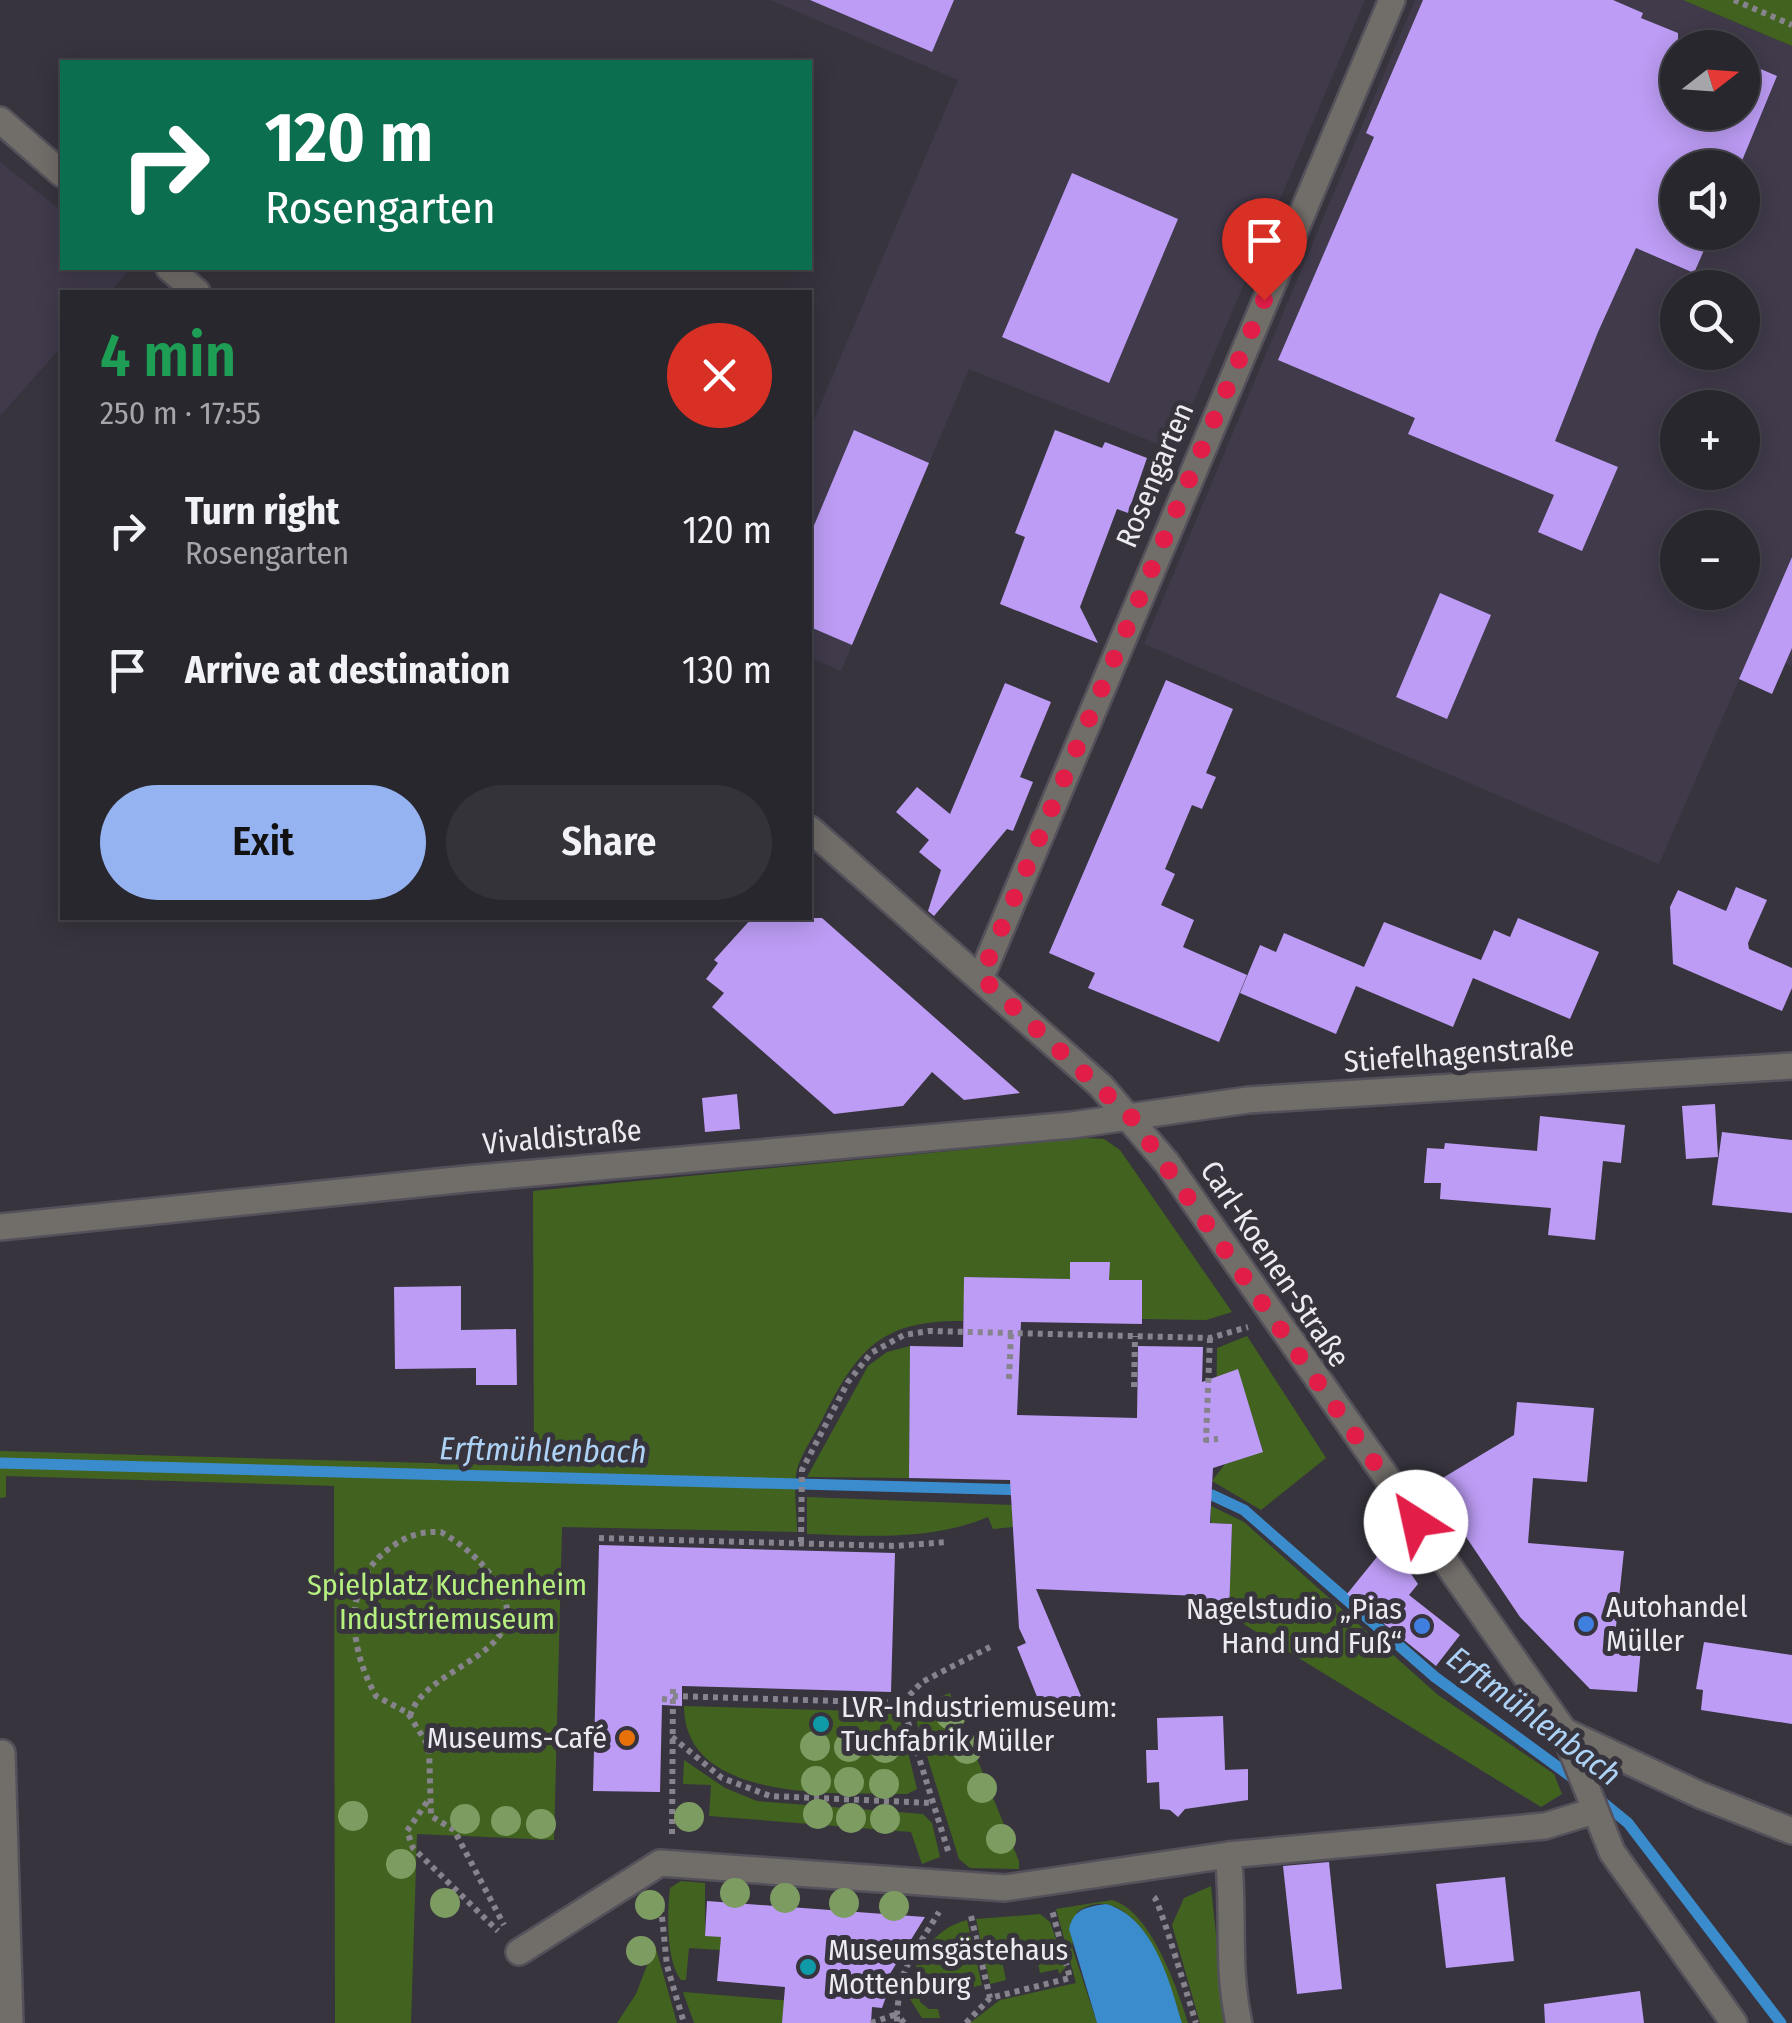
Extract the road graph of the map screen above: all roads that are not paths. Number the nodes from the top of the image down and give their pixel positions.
1 (1392, 0) edge
2 (0, 120) edge
3 (60, 172) edge
4 (171, 270) edge
5 (195, 290) edge
6 (812, 831) edge
7 (981, 977) junction
8 (1792, 1066) edge
9 (1132, 1118) junction
10 (0, 1228) edge
11 (1568, 1743) junction
12 (2, 1753) edge
13 (1594, 1811) junction
14 (1792, 1832) edge
15 (1228, 1855) junction
16 (519, 1952) road end
17 (10, 2023) edge
18 (1238, 2023) edge
19 (1734, 2023) edge

1 - 7 street, Rosengarten
2 - 3 street
4 - 5 street
6 - 7 street, Carl-Koenen-Straße
7 - 9 street, Carl-Koenen-Straße
8 - 9 street, Stiefelhagenstraße
9 - 10 street, Vivaldistraße
9 - 11 street, Carl-Koenen-Straße
11 - 13 street, Carl-Koenen-Straße
11 - 14 street
12 - 17 street
13 - 15 street
13 - 19 street, Carl-Koenen-Straße
15 - 16 street
15 - 18 street

